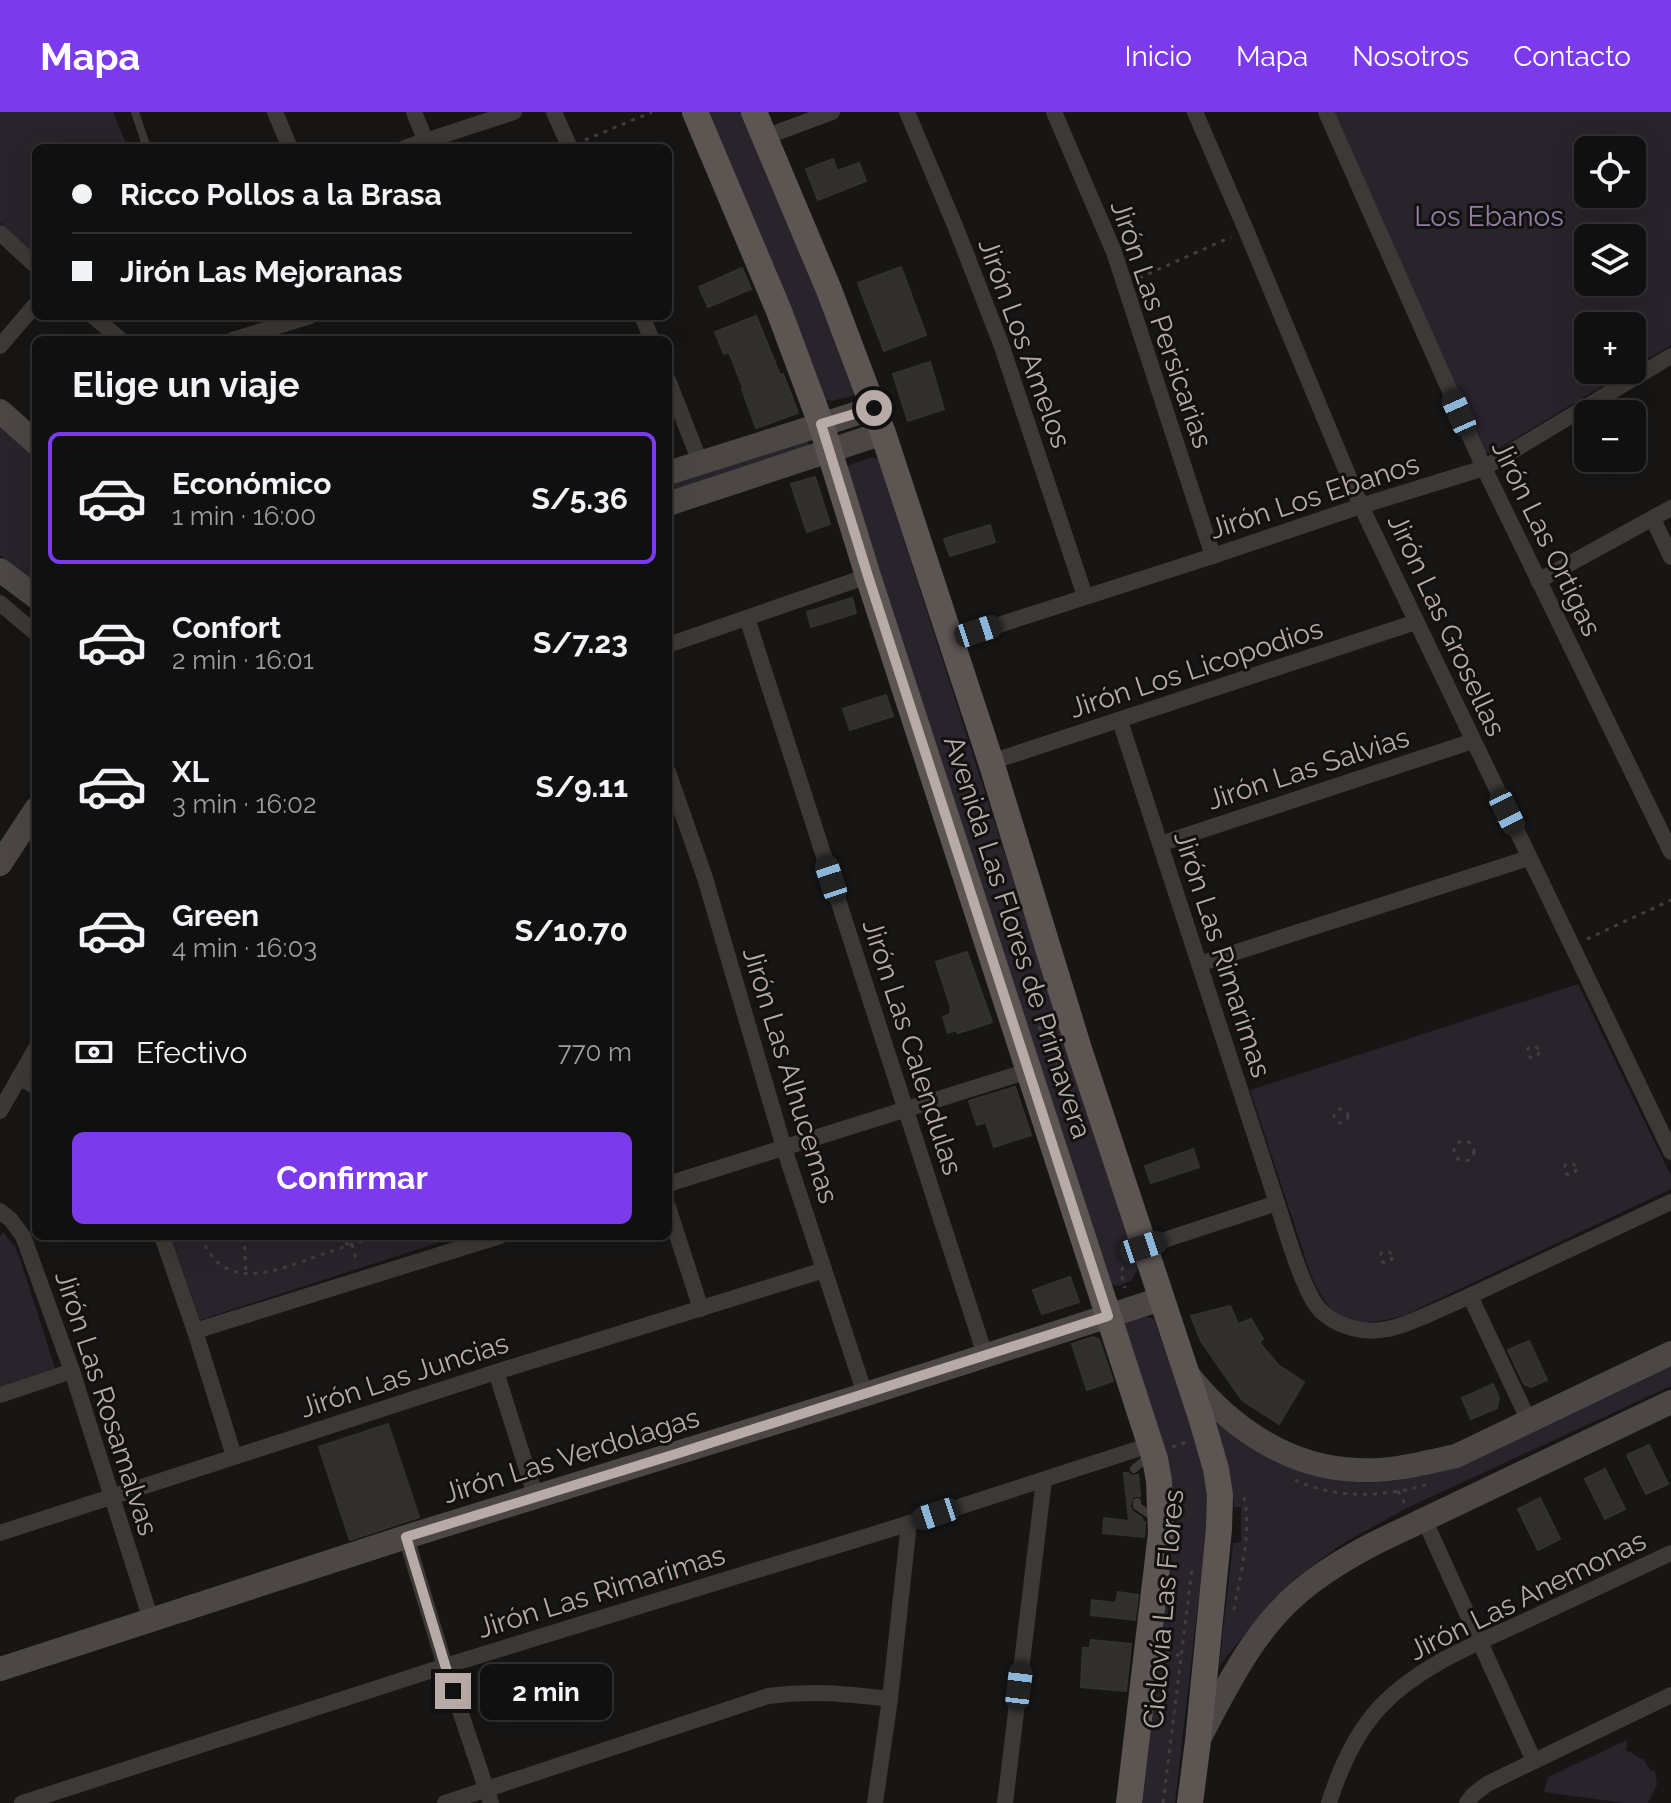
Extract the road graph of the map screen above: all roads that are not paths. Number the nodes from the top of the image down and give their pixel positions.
1 (135, 112) edge
2 (275, 112) edge
3 (414, 112) edge
4 (514, 112) edge
5 (554, 112) edge
6 (695, 112) edge
7 (754, 112) edge
8 (832, 112) edge
9 (907, 112) edge
10 (1054, 112) edge
11 (1195, 112) edge
12 (1326, 112) edge
13 (765, 137) junction
14 (426, 142) junction
15 (146, 144) edge
16 (288, 144) edge
17 (419, 144) edge
18 (568, 144) edge
19 (0, 233) edge
20 (32, 262) edge
21 (32, 309) edge
22 (98, 320) edge
23 (297, 320) edge
24 (116, 336) edge
25 (246, 336) edge
26 (0, 346) edge
27 (1671, 356) edge
28 (672, 390) edge
29 (874, 408) junction
30 (0, 411) edge
31 (821, 424) junction
32 (883, 433) junction
33 (32, 439) edge
34 (830, 452) junction
35 (700, 462) junction
36 (1484, 468) junction
37 (672, 472) edge
38 (672, 503) edge
39 (1361, 506) junction
40 (1671, 508) edge
41 (1653, 519) junction
42 (1213, 556) junction
43 (1671, 557) edge
44 (0, 570) edge
45 (868, 576) junction
46 (1538, 581) junction
47 (32, 594) edge
48 (1085, 596) junction
49 (0, 603) edge
50 (747, 618) junction
51 (1416, 622) junction
52 (32, 630) edge
53 (952, 640) junction
54 (672, 644) edge
55 (1120, 721) junction
56 (1473, 741) junction
57 (991, 762) junction
58 (672, 783) edge
59 (32, 815) edge
60 (1160, 844) junction
61 (1671, 852) edge
62 (1529, 858) junction
63 (0, 864) edge
64 (1199, 964) junction
65 (32, 1055) edge
66 (1028, 1071) junction
67 (19, 1077) junction
68 (32, 1085) edge
69 (905, 1110) junction
70 (0, 1111) edge
71 (784, 1148) junction
72 (1671, 1152) edge
73 (672, 1183) edge
74 (1671, 1202) edge
75 (1277, 1203) junction
76 (0, 1211) edge
77 (672, 1219) edge
78 (163, 1240) edge
79 (487, 1240) edge
80 (1143, 1247) junction
81 (824, 1270) junction
82 (1470, 1296) junction
83 (1161, 1299) junction
84 (701, 1309) junction
85 (1108, 1316) junction
86 (195, 1331) junction
87 (1671, 1353) edge
88 (985, 1355) junction
89 (72, 1371) junction
90 (496, 1372) junction
91 (1186, 1373) junction
92 (865, 1394) junction
93 (0, 1395) edge
94 (1671, 1402) edge
95 (1529, 1421) junction
96 (234, 1456) junction
97 (1141, 1458) junction
98 (1044, 1480) junction
99 (112, 1498) junction
100 (536, 1498) junction
101 (1137, 1502) dead end
102 (1420, 1521) junction
103 (1161, 1522) junction
104 (909, 1523) junction
105 (0, 1533) edge
106 (406, 1537) junction
107 (1671, 1553) edge
108 (151, 1620) junction
109 (1480, 1642) junction
110 (445, 1666) junction
111 (0, 1669) edge
112 (1671, 1695) edge
113 (890, 1699) junction
114 (1198, 1741) junction
115 (1534, 1761) junction
116 (488, 1796) edge
117 (22, 1803) edge
118 (445, 1803) edge
119 (875, 1803) edge
120 (1005, 1803) edge
121 (1129, 1803) edge
122 (1190, 1803) edge
123 (1329, 1803) edge
124 (1467, 1803) edge

1 - 15 lane
2 - 16 street
3 - 14 street
4 - 14 street
5 - 18 street
6 - 31 main road, Avenida Las Flores de Primavera
7 - 13 main road, Avenida Las Flores de Primavera
8 - 13 street
9 - 48 street, Jirón Los Amelos
10 - 42 street, Jirón Las Persicarias
11 - 39 street, Jirón Las Grosellas
12 - 36 street, Jirón Las Ortigas
13 - 29 main road, Avenida Las Flores de Primavera
14 - 17 street
19 - 20 street
21 - 26 street
22 - 24 street
23 - 25 street
27 - 36 street, Jirón Los Ebanos
28 - 35 street
29 - 31 street
29 - 32 main road, Avenida Las Flores de Primavera
30 - 33 street
31 - 34 main road, Avenida Las Flores de Primavera
31 - 35 street
32 - 34 street
32 - 53 main road, Avenida Las Flores de Primavera
34 - 38 street
34 - 45 main road, Avenida Las Flores de Primavera
35 - 37 street
36 - 39 street, Jirón Los Ebanos
36 - 46 street, Jirón Las Ortigas
39 - 42 street, Jirón Los Ebanos
39 - 51 street, Jirón Las Grosellas
40 - 41 street
41 - 43 street
41 - 46 street
42 - 48 street, Jirón Los Ebanos
44 - 47 street
45 - 50 street
45 - 66 main road, Avenida Las Flores de Primavera
46 - 61 street, Jirón Las Ortigas
48 - 53 street, Jirón Los Ebanos
49 - 52 street
50 - 54 street
50 - 69 street, Jirón Las Calendulas
51 - 55 street, Jirón Los Licopodios
51 - 56 street, Jirón Las Grosellas
53 - 57 main road, Avenida Las Flores de Primavera
55 - 57 street, Jirón Los Licopodios
55 - 60 street, Jirón Las Rimarimas
56 - 60 street, Jirón Las Salvias
56 - 62 street, Jirón Las Grosellas
57 - 80 main road, Avenida Las Flores de Primavera
58 - 71 street, Jirón Las Alhucemas
59 - 63 street
60 - 64 street, Jirón Las Rimarimas
62 - 64 street
62 - 72 street, Jirón Las Grosellas
64 - 75 street, Jirón Las Rimarimas
65 - 67 street
66 - 69 street
66 - 85 main road, Avenida Las Flores de Primavera
67 - 68 street
67 - 70 street
69 - 71 street
69 - 88 street, Jirón Las Calendulas
71 - 73 street
71 - 81 street, Jirón Las Alhucemas
74 - 82 street, Jirón Las Rimarimas
75 - 80 street
75 - 82 street, Jirón Las Rimarimas
76 - 89 street, Jirón Las Rosamalvas
77 - 84 street
78 - 86 street
79 - 86 street
80 - 83 main road, Avenida Las Flores de Primavera
81 - 84 street, Jirón Las Juncias
81 - 92 street, Jirón Las Alhucemas
82 - 95 street
83 - 85 street, Jirón Las Verdolagas
83 - 91 main road, Avenida Las Flores de Primavera
84 - 90 street, Jirón Las Juncias
85 - 88 street, Jirón Las Verdolagas
85 - 97 main road, Avenida Las Flores de Primavera
86 - 96 street
87 - 95 street
88 - 92 street, Jirón Las Verdolagas
89 - 93 street
89 - 99 street, Jirón Las Rosamalvas
90 - 96 street, Jirón Las Juncias
90 - 100 street
91 - 95 street
91 - 114 main road, Avenida Las Flores de Primavera
92 - 100 street, Jirón Las Verdolagas
94 - 102 street
96 - 99 street, Jirón Las Juncias
97 - 98 street, Jirón Las Rimarimas
97 - 103 main road, Avenida Las Flores de Primavera
98 - 104 street, Jirón Las Rimarimas
98 - 120 street
99 - 105 street, Jirón Las Juncias
99 - 108 street, Jirón Las Rosamalvas
100 - 106 street, Jirón Las Verdolagas
101 - 103 lane
102 - 109 street
102 - 114 street
103 - 121 main road, Avenida Las Flores de Primavera
104 - 110 street, Jirón Las Rimarimas
104 - 113 street
106 - 108 street, Jirón Las Verdolagas
106 - 110 street
107 - 109 street, Jirón Las Anemonas
108 - 111 street, Jirón Las Verdolagas
109 - 115 street
109 - 123 street, Jirón Las Anemonas
110 - 116 street
110 - 117 street, Jirón Las Rimarimas
112 - 115 street
113 - 116 street
113 - 119 street
114 - 122 main road, Avenida Las Flores de Primavera
115 - 124 street
116 - 118 street

